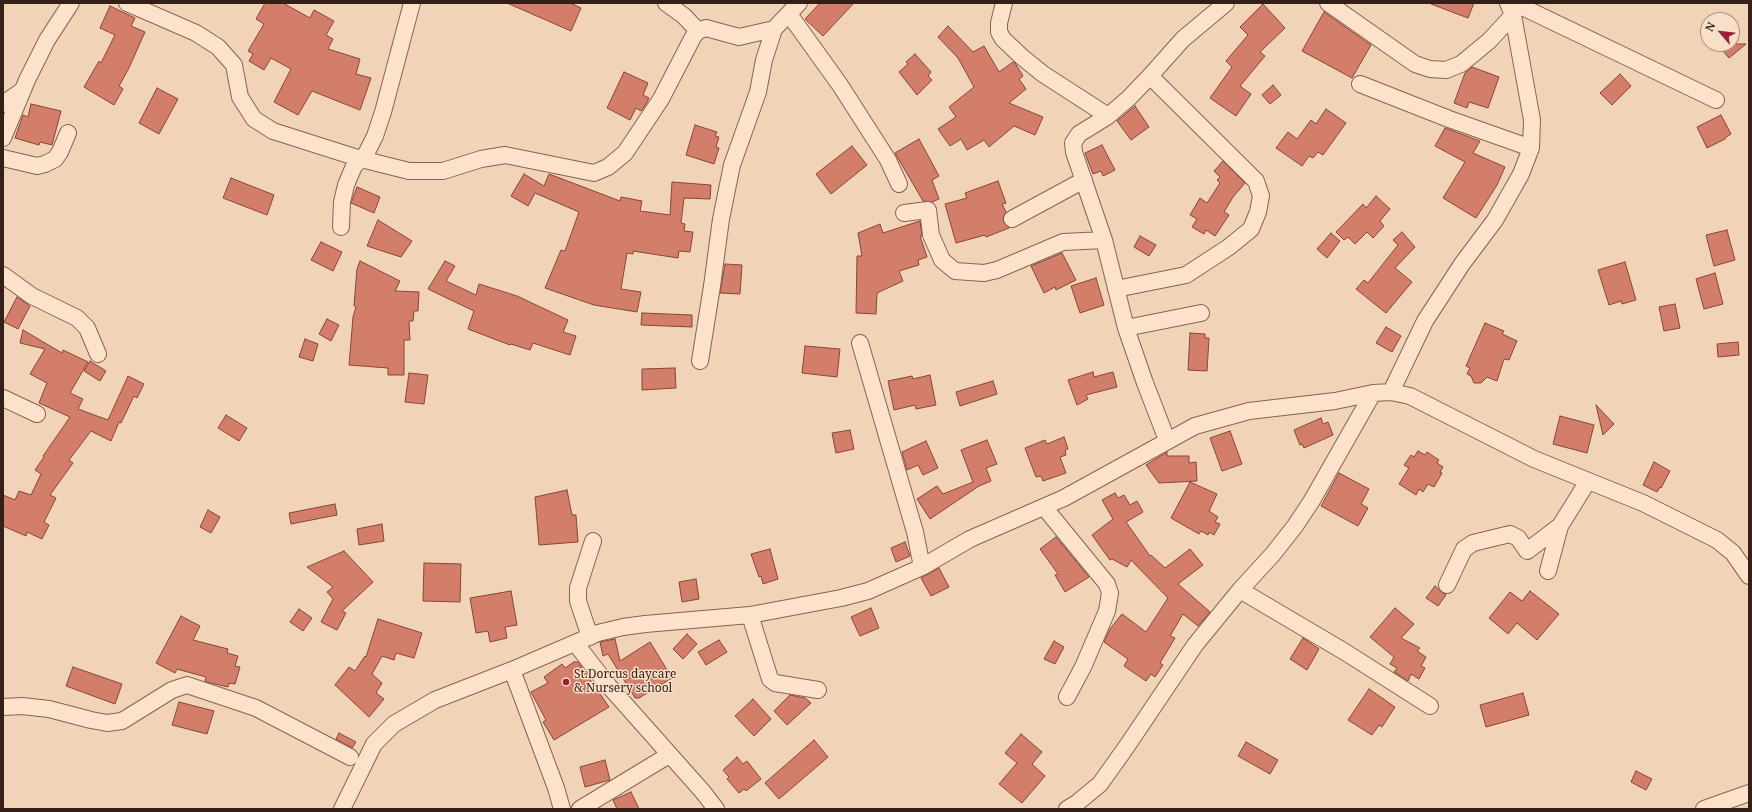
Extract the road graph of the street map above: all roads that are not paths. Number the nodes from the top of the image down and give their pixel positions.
1 (71, 3) edge
2 (127, 3) edge
3 (412, 3) edge
4 (666, 3) edge
5 (1004, 3) edge
6 (1226, 3) edge
7 (1328, 3) edge
8 (1512, 7) edge
9 (794, 9) edge
10 (774, 29) junction
11 (698, 31) junction
12 (1150, 76) junction
13 (1360, 84) dead end
14 (23, 90) junction
15 (1716, 100) dead end
16 (3, 104) edge
17 (1108, 116) junction
18 (68, 133) dead end
19 (3, 138) edge
20 (1531, 148) junction
21 (3, 158) edge
22 (361, 159) junction
23 (1084, 180) junction
24 (899, 184) dead end
25 (904, 214) dead end
26 (1012, 218) dead end
27 (341, 227) dead end
28 (1104, 240) junction
29 (3, 275) edge
30 (1116, 289) junction
31 (1201, 313) dead end
32 (1126, 328) junction
33 (860, 343) dead end
34 (98, 354) dead end
35 (700, 361) dead end
36 (1391, 392) junction
37 (1373, 393) junction
38 (3, 398) edge
39 (37, 414) dead end
40 (1167, 440) junction
41 (1588, 481) junction
42 (1044, 507) junction
43 (1560, 526) junction
44 (593, 541) dead end
45 (922, 567) junction
46 (1548, 571) dead end
47 (1749, 576) edge
48 (1448, 585) dead end
49 (1240, 590) junction
50 (750, 616) junction
51 (583, 640) junction
52 (512, 670) junction
53 (818, 690) dead end
54 (1067, 697) dead end
55 (1430, 706) dead end
56 (3, 707) edge
57 (669, 755) junction
58 (350, 757) dead end
59 (1749, 793) edge
60 (342, 809) edge
61 (562, 809) edge
62 (580, 809) edge
63 (716, 809) edge
64 (1067, 809) edge
65 (1704, 809) edge

1 - 14 street
2 - 22 street
3 - 22 street
4 - 11 street
5 - 17 street
6 - 12 street
7 - 8 street
8 - 15 street
8 - 20 street
9 - 10 street
9 - 24 street
10 - 11 street
10 - 35 street
11 - 22 street
12 - 17 street
12 - 30 street
13 - 20 street
14 - 16 street
14 - 19 street
17 - 23 street
18 - 21 street
20 - 36 street
22 - 27 street
23 - 26 street
23 - 28 street
25 - 28 street
28 - 30 street
29 - 34 street
30 - 32 street
31 - 32 street
32 - 40 street
33 - 45 street
36 - 37 street
36 - 41 street
37 - 40 street
37 - 49 street
38 - 39 street
40 - 42 street
41 - 43 street
41 - 47 street
42 - 45 street
42 - 54 street
43 - 46 street
43 - 48 street
44 - 51 street
45 - 50 street
49 - 55 street
49 - 64 street
50 - 51 street
50 - 53 street
51 - 52 street
51 - 57 street
52 - 60 street
52 - 61 street
56 - 58 street
57 - 62 street
57 - 63 street
59 - 65 street

